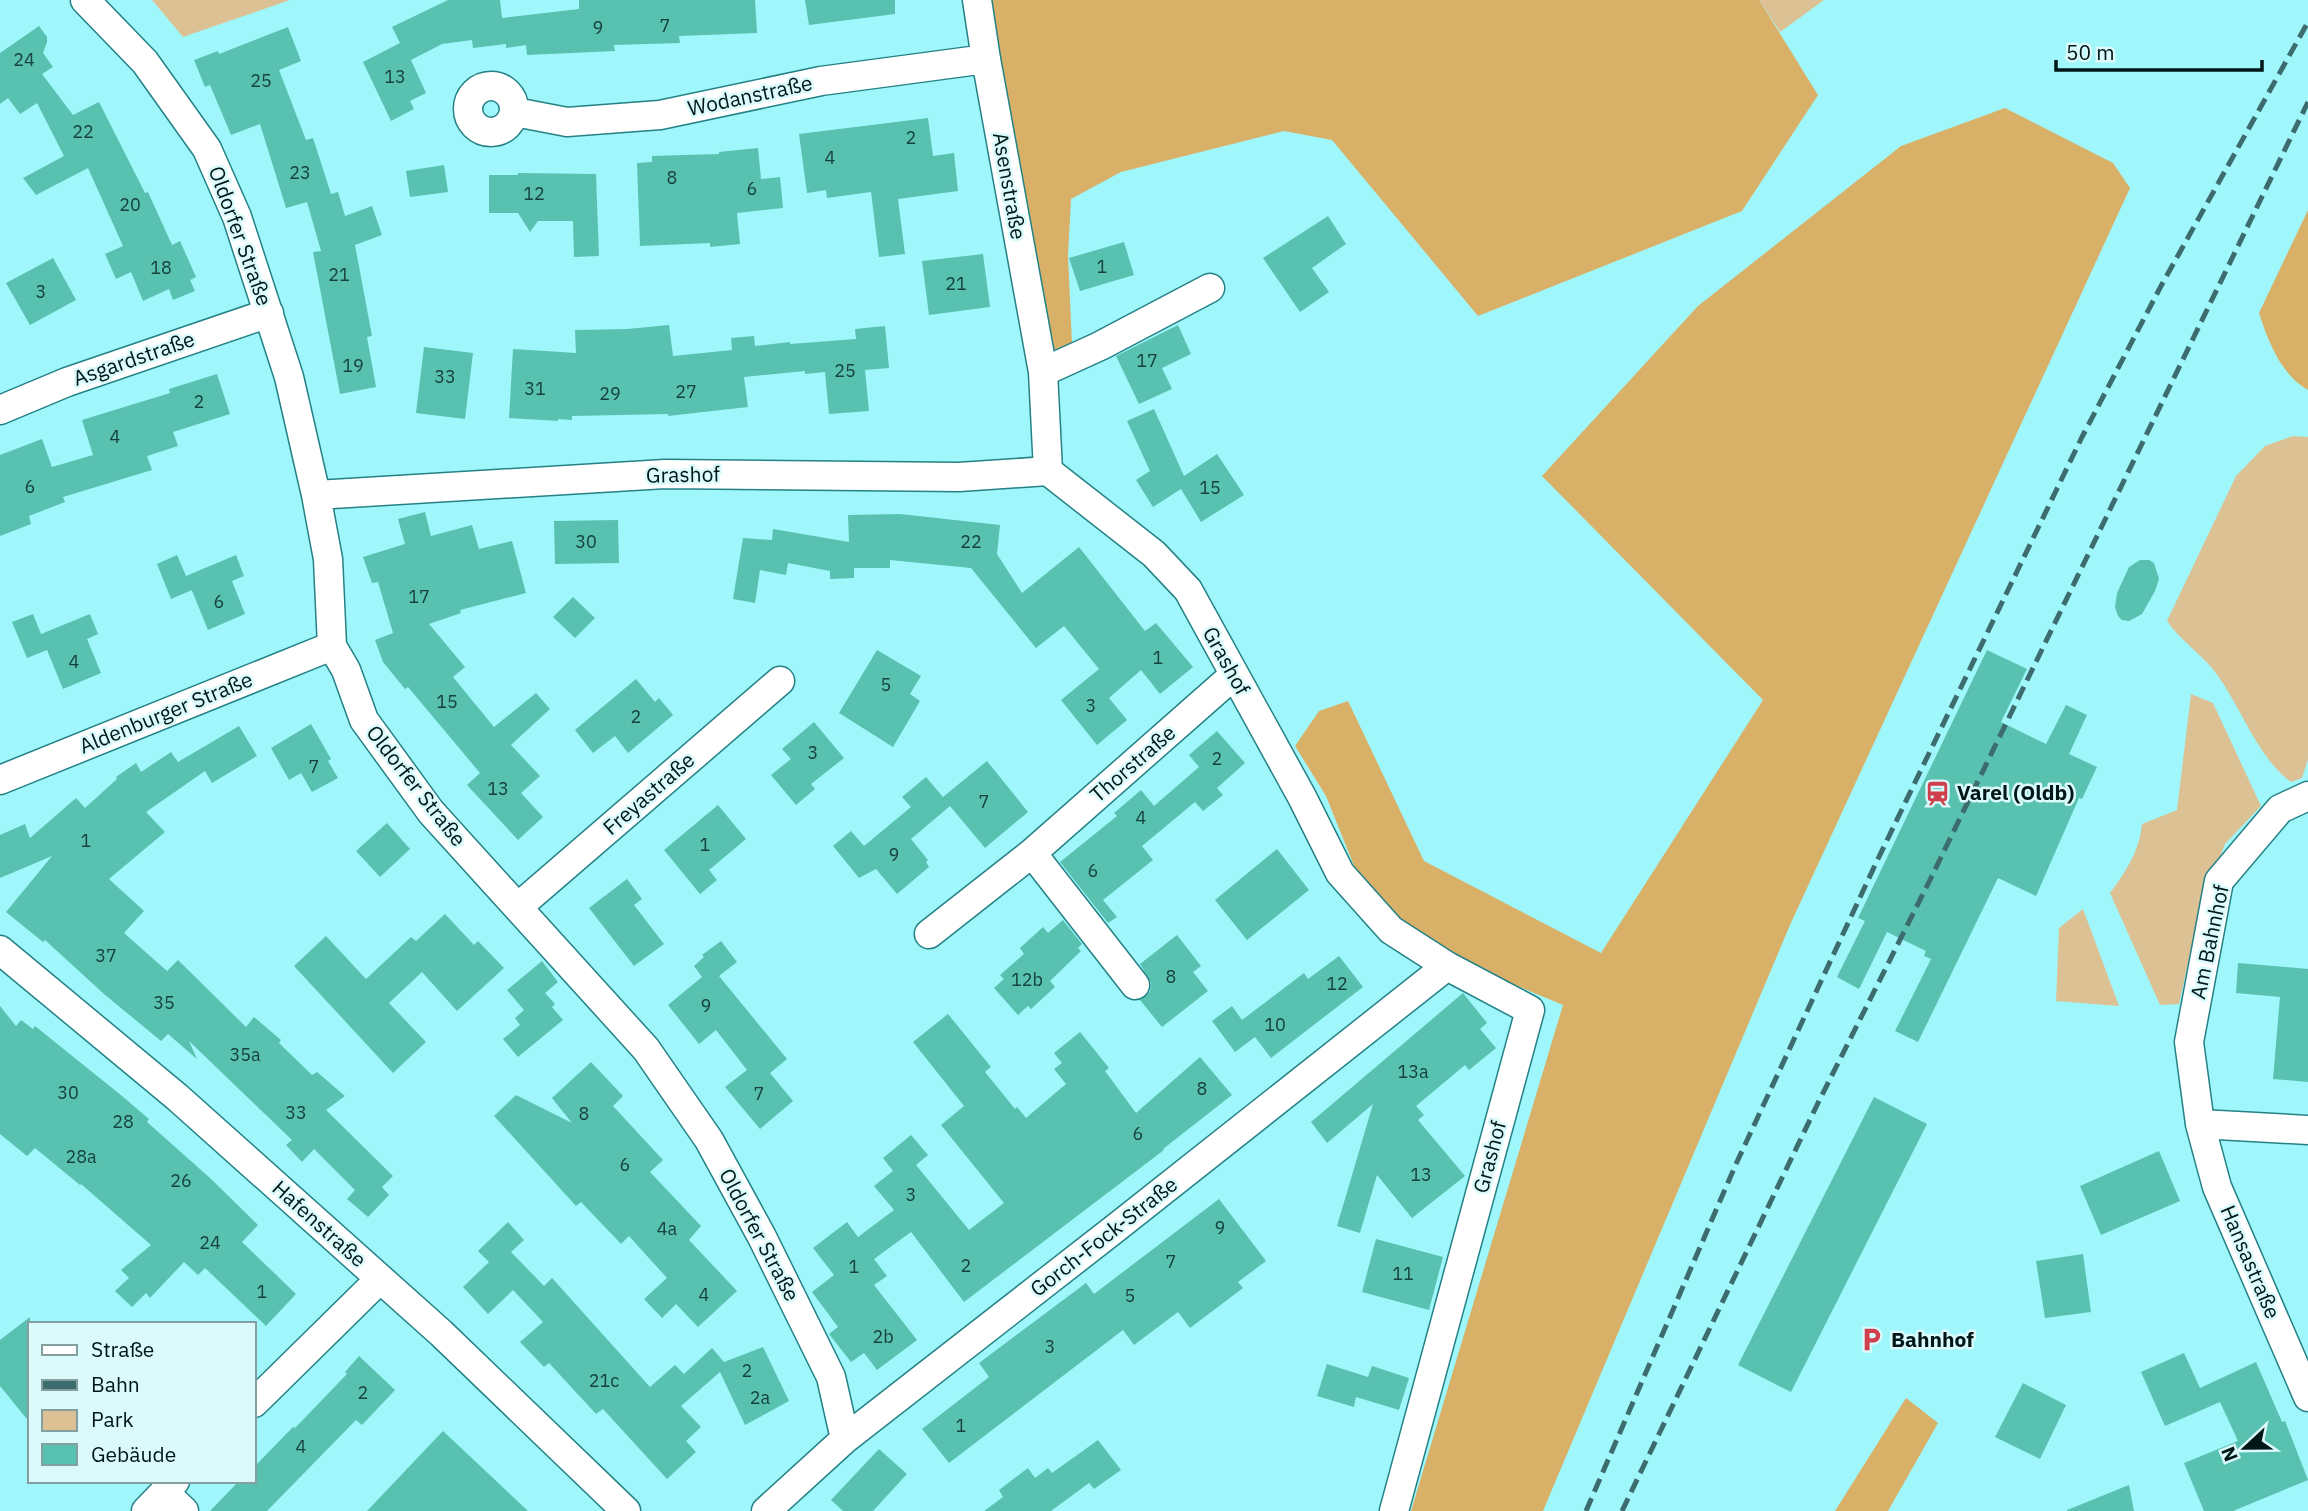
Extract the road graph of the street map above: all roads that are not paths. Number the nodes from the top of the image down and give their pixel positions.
1 (85, 0) edge
2 (977, 0) edge
3 (986, 60) junction
4 (515, 111) dead end
5 (1210, 288) dead end
6 (269, 313) junction
7 (1043, 372) junction
8 (0, 410) edge
9 (1048, 471) junction
10 (316, 495) junction
11 (332, 646) junction
12 (1234, 675) junction
13 (780, 681) dead end
14 (0, 780) edge
15 (2308, 796) edge
16 (1032, 853) junction
17 (518, 907) junction
18 (929, 933) dead end
19 (0, 950) edge
20 (1447, 965) junction
21 (1135, 985) dead end
22 (2200, 1124) junction
23 (2308, 1130) edge
24 (380, 1279) junction
25 (2308, 1397) edge
26 (256, 1401) edge
27 (845, 1439) junction
28 (626, 1511) edge
29 (765, 1511) edge
30 (1394, 1511) edge

1 - 6 street, Oldorfer Straße
2 - 3 street, Asenstraße
3 - 4 street, Wodanstraße
3 - 7 street, Asenstraße
5 - 7 street
6 - 8 street, Asgardstraße
6 - 10 street, Oldorfer Straße
7 - 9 street, Asenstraße
9 - 10 street, Grashof
9 - 12 street, Grashof
10 - 11 street, Oldorfer Straße
11 - 14 street, Aldenburger Straße
11 - 17 street, Oldorfer Straße
12 - 16 street, Thorstraße
12 - 20 street, Grashof
13 - 17 street, Freyastraße
15 - 22 street, Am Bahnhof
16 - 18 street, Thorstraße
16 - 21 street
17 - 27 street, Oldorfer Straße
19 - 24 street, Hafenstraße
20 - 27 street, Gorch-Fock-Straße
20 - 30 street, Grashof
22 - 23 street
22 - 25 street, Hansastraße
24 - 26 street
24 - 28 street, Hafenstraße
27 - 29 street, Gorch-Fock-Straße

